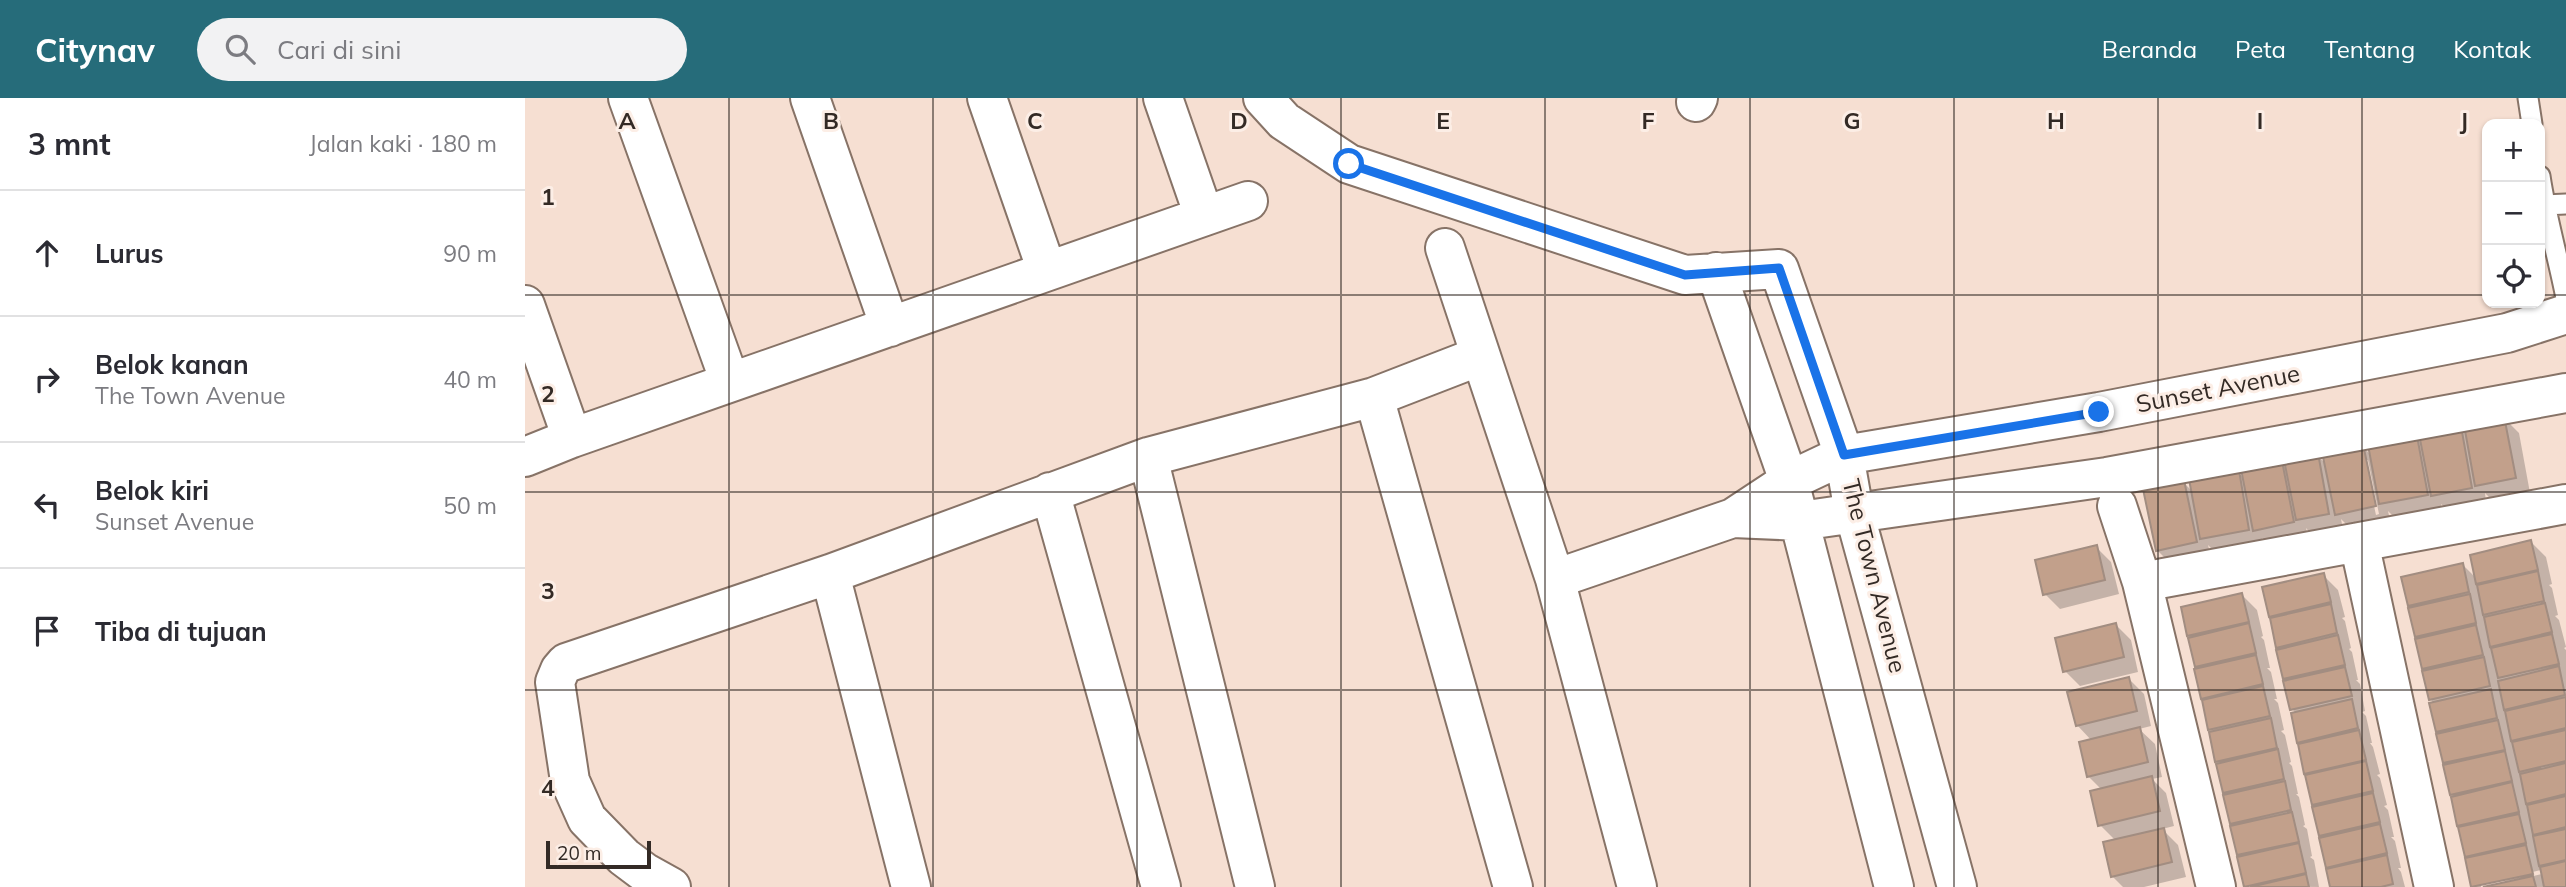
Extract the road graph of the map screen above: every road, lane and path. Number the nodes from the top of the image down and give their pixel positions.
1 (628, 98) edge
2 (810, 98) edge
3 (987, 98) edge
4 (1163, 98) edge
5 (1263, 98) edge
6 (2528, 98) edge
7 (2531, 119) edge
8 (1248, 201) dead end
9 (2566, 204) edge
10 (2545, 205) edge
11 (2545, 208) edge
12 (1205, 216) junction
13 (1445, 248) dead end
14 (1047, 271) junction
15 (1716, 272) junction
16 (2566, 298) edge
17 (525, 305) edge
18 (2566, 314) edge
19 (890, 327) junction
20 (1481, 356) junction
21 (730, 382) junction
22 (2566, 393) edge
23 (1374, 397) junction
24 (572, 438) junction
25 (1844, 455) junction
26 (525, 457) edge
27 (1148, 457) junction
28 (1789, 481) junction
29 (1050, 492) junction
30 (2566, 505) edge
31 (2117, 506) dead end
32 (1854, 512) junction
33 (1733, 518) junction
34 (1800, 521) junction
35 (2359, 542) junction
36 (829, 574) junction
37 (1555, 579) junction
38 (2142, 582) junction
39 (650, 882) edge
40 (911, 887) edge
41 (1161, 887) edge
42 (1255, 887) edge
43 (1513, 887) edge
44 (1637, 887) edge
45 (1895, 887) edge
46 (1957, 887) edge
47 (2216, 887) edge
48 (2434, 887) edge

1 - 21 street
2 - 19 street
3 - 14 street
4 - 12 street
5 - 15 street
6 - 7 lane
8 - 12 street
9 - 10 lane
11 - 16 lane
12 - 14 street
13 - 20 street
14 - 19 street
15 - 25 street, The Town Avenue
15 - 28 street
17 - 24 street
18 - 25 street, Sunset Avenue
19 - 21 street
20 - 23 street
20 - 37 street
21 - 24 street
22 - 32 street
23 - 27 street
23 - 43 street
24 - 26 street
25 - 28 street, Sunset Avenue
25 - 32 street, The Town Avenue
27 - 29 street
27 - 42 street
28 - 33 street, Sunset Avenue
28 - 34 street
29 - 36 street
29 - 41 street
30 - 35 street
31 - 38 street
32 - 34 street
32 - 46 street, The Town Avenue
33 - 34 street
33 - 37 street
34 - 45 street
35 - 38 street
35 - 48 street
36 - 39 street
36 - 40 street
37 - 44 street
38 - 47 street

